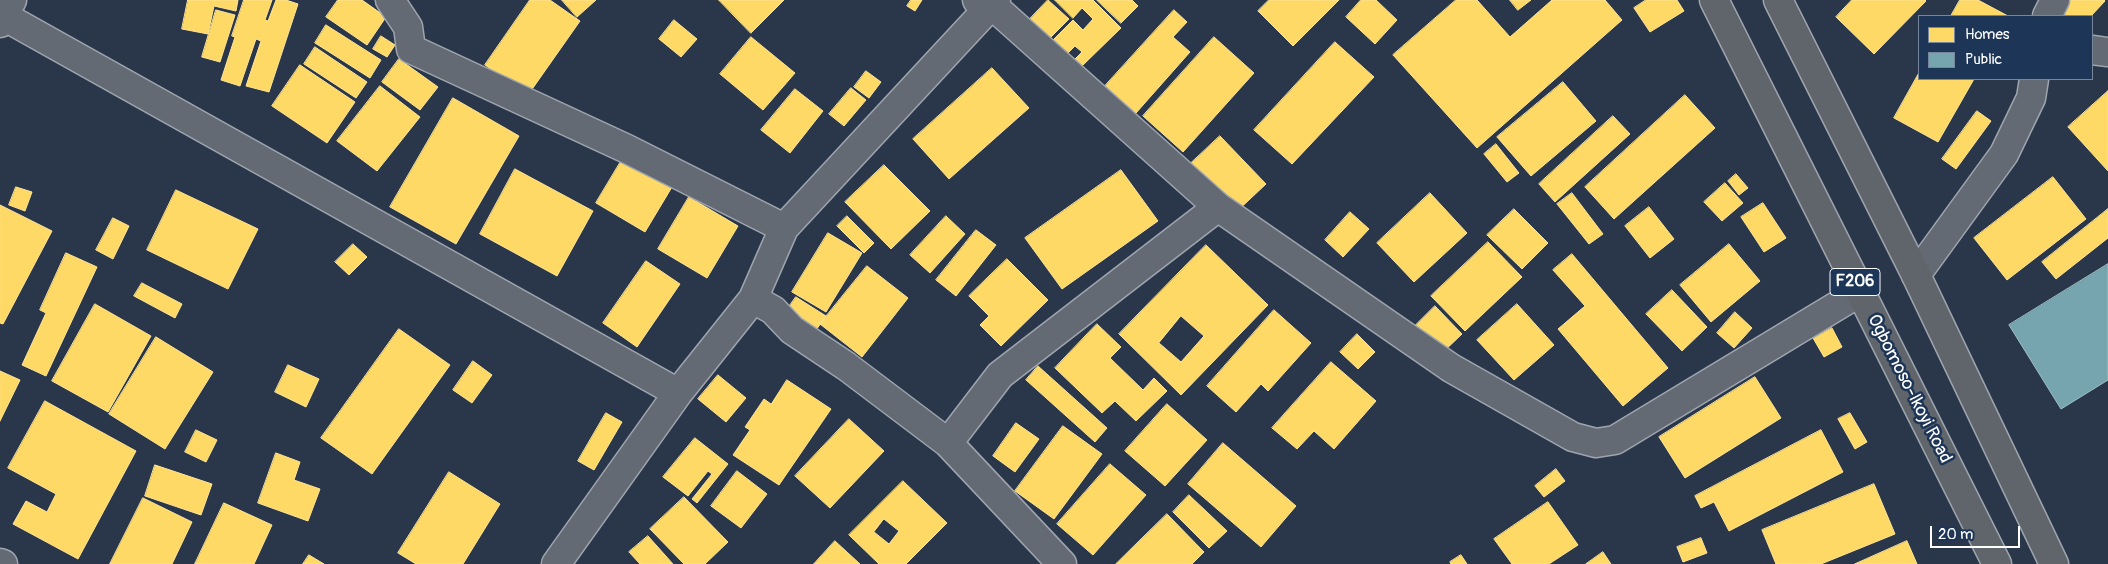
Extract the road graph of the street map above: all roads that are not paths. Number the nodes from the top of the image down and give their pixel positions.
1 (390, 0) edge
2 (1714, 0) edge
3 (1778, 0) edge
4 (2056, 0) edge
5 (989, 2) edge
6 (9, 15) edge
7 (2048, 15) edge
8 (2093, 50) edge
9 (2108, 52) edge
10 (2034, 80) edge
11 (1218, 207) junction
12 (784, 228) junction
13 (1916, 275) junction
14 (1860, 292) junction
15 (753, 300) junction
16 (678, 393) junction
17 (948, 443) junction
18 (556, 564) edge
19 (1062, 564) edge
20 (1997, 564) edge
21 (2054, 564) edge

1 - 12 street
2 - 14 main road, Ogbomoso-Ikoyi Road / F206
3 - 13 main road
4 - 7 street
5 - 11 street
5 - 12 street
6 - 16 street
8 - 9 street
10 - 13 street
11 - 14 street
11 - 17 street
12 - 15 street
13 - 21 main road
14 - 20 main road, Ogbomoso-Ikoyi Road / F206
15 - 16 street
15 - 17 street
16 - 18 street
17 - 19 street

